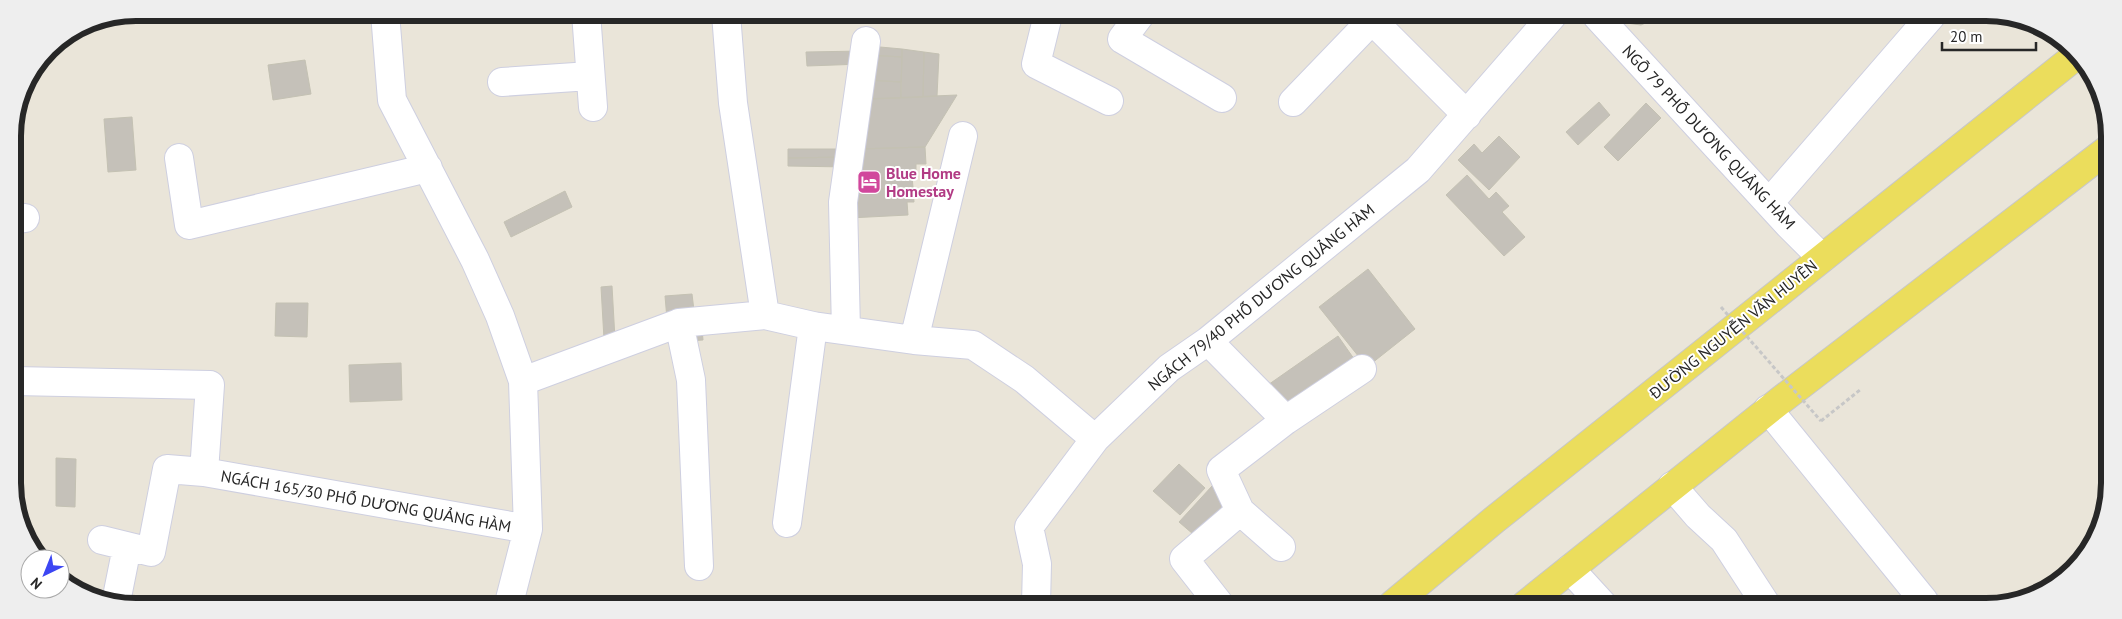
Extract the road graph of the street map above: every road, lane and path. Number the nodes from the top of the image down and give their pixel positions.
1 (387, 21) edge
2 (586, 21) edge
3 (727, 21) edge
4 (1046, 21) edge
5 (1136, 21) edge
6 (1371, 21) edge
7 (1373, 21) edge
8 (1548, 21) edge
9 (1602, 21) edge
10 (1927, 21) edge
11 (866, 41) dead end
12 (2071, 59) edge
13 (590, 76) junction
14 (502, 82) dead end
15 (1222, 98) dead end
16 (1109, 101) dead end
17 (1293, 102) dead end
18 (593, 107) dead end
19 (1467, 115) junction
20 (963, 136) dead end
21 (2101, 155) edge
22 (179, 158) dead end
23 (428, 168) junction
24 (1769, 203) junction
25 (1822, 258) junction
26 (1722, 307) dead end
27 (765, 315) junction
28 (679, 323) junction
29 (813, 326) junction
30 (846, 330) junction
31 (914, 340) junction
32 (1208, 341) junction
33 (1362, 369) dead end
34 (21, 380) edge
35 (522, 381) junction
36 (1860, 390) dead end
37 (1768, 409) junction
38 (1286, 420) junction
39 (1095, 439) junction
40 (204, 472) junction
41 (1672, 486) junction
42 (1240, 511) junction
43 (787, 523) dead end
44 (528, 529) junction
45 (1281, 547) dead end
46 (699, 566) dead end
47 (1570, 569) junction
48 (116, 596) edge
49 (510, 598) edge
50 (1036, 598) edge
51 (1215, 598) edge
52 (1400, 598) edge
53 (1538, 598) edge
54 (1596, 598) edge
55 (1762, 598) edge
56 (1922, 598) edge

1 - 23 lane
2 - 13 lane
3 - 27 lane
4 - 16 lane
5 - 15 lane
6 - 17 lane
7 - 19 lane
8 - 19 lane, NGÁCH 79/40 PHỐ DƯƠNG QUẢNG HÀM
9 - 24 lane, NGÕ 79 PHỐ DƯƠNG QUẢNG HÀM
10 - 24 lane
11 - 30 lane
12 - 25 main road, ĐƯỜNG NGUYỄN VĂN HUYÊN
13 - 14 lane
13 - 18 lane
19 - 32 lane, NGÁCH 79/40 PHỐ DƯƠNG QUẢNG HÀM
20 - 31 lane
21 - 37 main road
22 - 23 lane
23 - 35 lane
24 - 25 lane, NGÕ 79 PHỐ DƯƠNG QUẢNG HÀM
25 - 52 main road, ĐƯỜNG NGUYỄN VĂN HUYÊN
26 - 36 path, bridge
27 - 28 lane
27 - 29 lane
28 - 35 lane
28 - 46 lane
29 - 30 lane
29 - 43 lane
30 - 31 lane
31 - 39 lane
32 - 38 lane
32 - 39 lane, NGÁCH 79/40 PHỐ DƯƠNG QUẢNG HÀM
33 - 38 lane
34 - 40 lane, NGÁCH 165/30 PHỐ DƯƠNG QUẢNG HÀM
35 - 44 lane
37 - 41 main road
37 - 56 lane
38 - 42 lane
39 - 50 lane, NGÁCH 79/40 PHỐ DƯƠNG QUẢNG HÀM
40 - 44 lane, NGÁCH 165/30 PHỐ DƯƠNG QUẢNG HÀM
40 - 48 lane, NGÁCH 165/30 PHỐ DƯƠNG QUẢNG HÀM
41 - 47 main road
41 - 55 lane
42 - 45 lane
42 - 51 lane
44 - 49 lane
47 - 53 main road
47 - 54 lane

